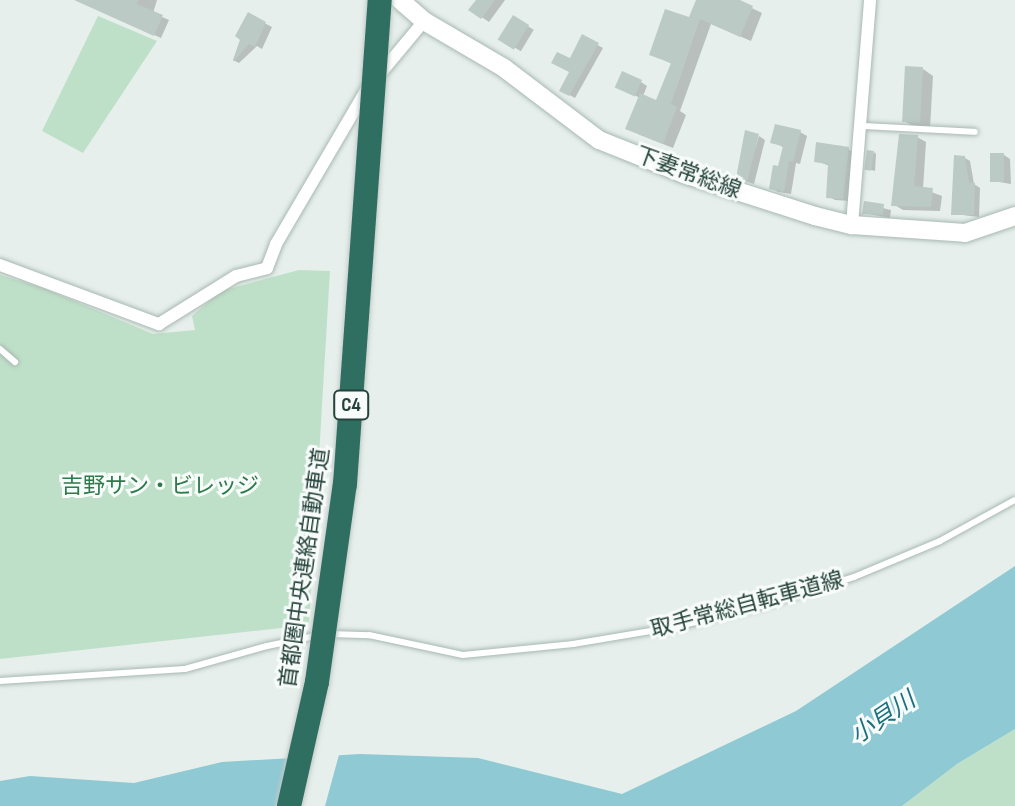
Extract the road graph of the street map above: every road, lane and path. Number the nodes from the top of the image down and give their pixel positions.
1 (380, 0) edge
2 (400, 0) edge
3 (870, 0) edge
4 (424, 21) junction
5 (862, 126) junction
6 (975, 132) dead end
7 (1015, 216) edge
8 (852, 225) junction
9 (0, 265) edge
10 (0, 349) edge
11 (15, 362) dead end
12 (1015, 500) edge
13 (0, 681) edge
14 (289, 806) edge

1 - 14 highway, 首都圏中央連絡自動車道 / C4, bridge
2 - 4 main road, 下妻常総線
3 - 5 street
4 - 8 main road, 下妻常総線
4 - 9 street
5 - 6 lane
5 - 8 street
7 - 8 main road, 下妻常総線
10 - 11 lane
12 - 13 lane, 取手常総自転車道線

